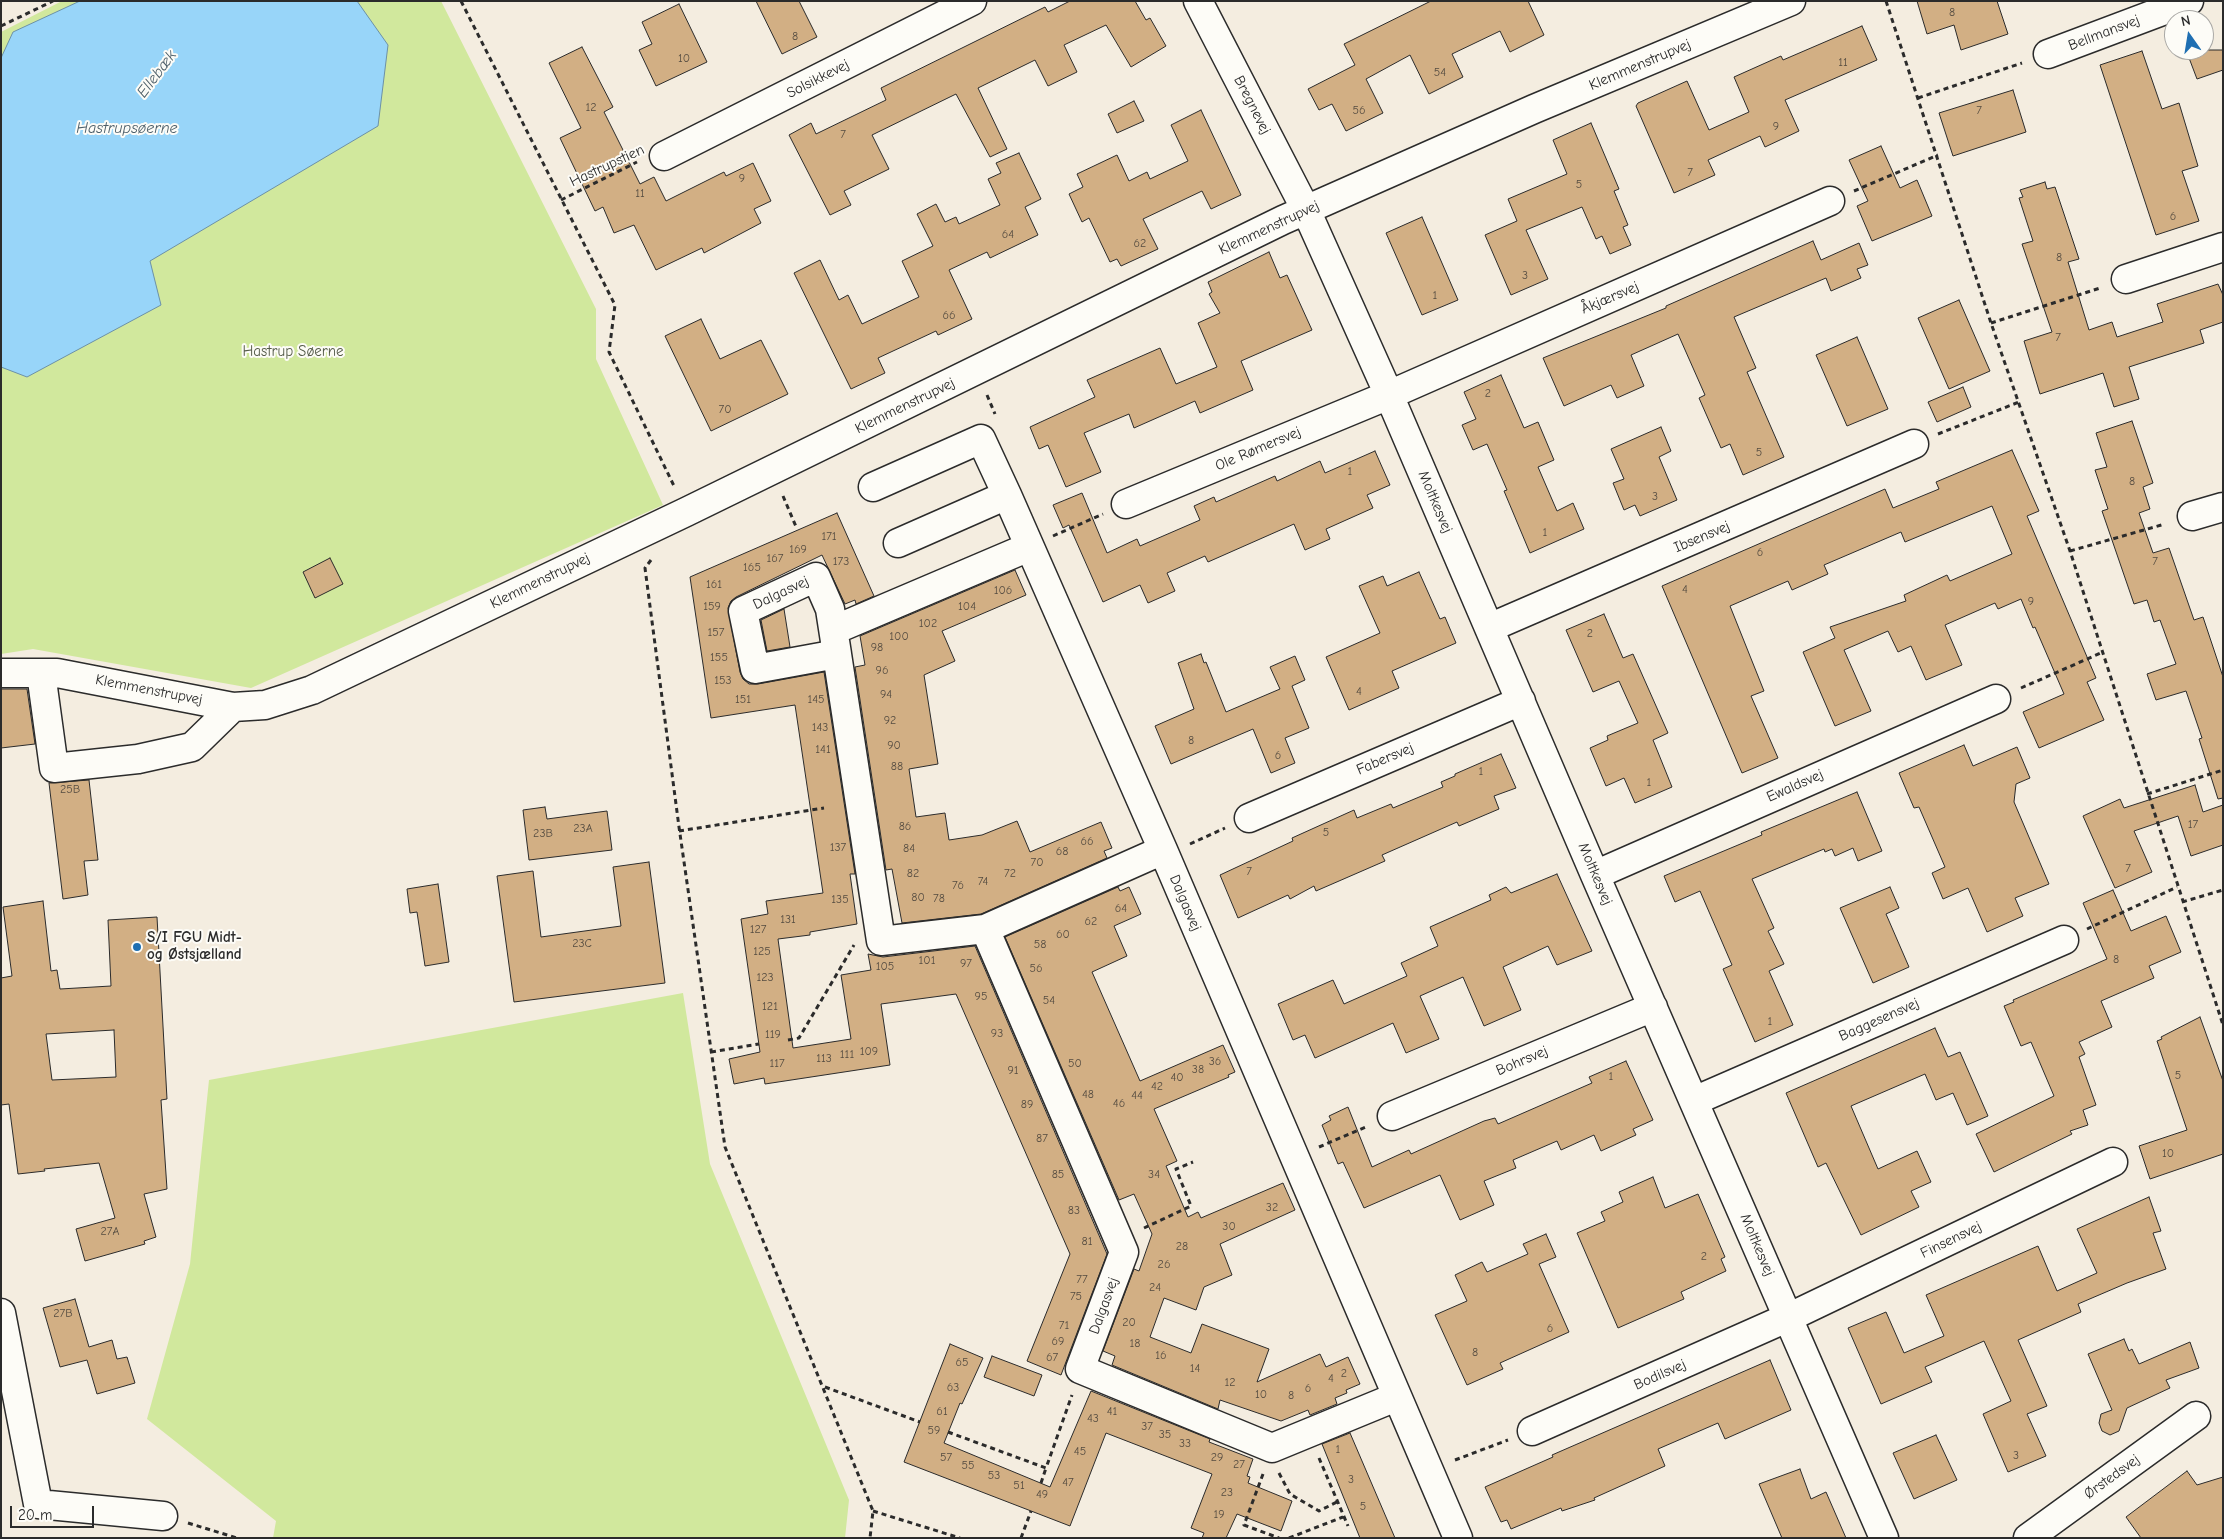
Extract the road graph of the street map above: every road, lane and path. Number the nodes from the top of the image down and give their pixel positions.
1 (53, 1) edge
2 (462, 1) edge
3 (972, 1) edge
4 (1198, 1) edge
5 (1791, 1) edge
6 (1886, 1) edge
7 (2189, 1) edge
8 (1, 26) edge
9 (2048, 54) joint
10 (1918, 98) junction
11 (1938, 155) junction
12 (664, 156) joint
13 (561, 200) junction
14 (1830, 201) joint
15 (1306, 210) junction
16 (2223, 247) edge
17 (2126, 279) joint
18 (1991, 323) junction
19 (987, 394) dead end
20 (1390, 395) junction
21 (978, 398) dead end
22 (2019, 402) junction
23 (1914, 444) joint
24 (873, 487) dead end
25 (780, 489) dead end
26 (1006, 495) junction
27 (1126, 504) joint
28 (2223, 507) edge
29 (686, 512) junction
30 (2192, 516) joint
31 (797, 529) dead end
32 (1039, 542) junction
33 (898, 543) dead end
34 (2070, 551) junction
35 (654, 556) dead end
36 (1489, 628) junction
37 (2103, 652) junction
38 (1, 673) edge
39 (41, 673) junction
40 (1996, 699) joint
41 (1521, 701) junction
42 (233, 707) junction
43 (2223, 770) edge
44 (2147, 794) junction
45 (824, 808) dead end
46 (1249, 818) joint
47 (679, 831) junction
48 (1162, 850) junction
49 (1595, 875) junction
50 (2177, 888) junction
51 (2223, 890) edge
52 (2182, 902) junction
53 (985, 929) junction
54 (2064, 940) joint
55 (881, 941) junction
56 (1653, 1007) junction
57 (2223, 1025) edge
58 (788, 1040) dead end
59 (759, 1044) dead end
60 (711, 1052) junction
61 (1694, 1101) junction
62 (1392, 1116) joint
63 (1294, 1158) junction
64 (1193, 1162) dead end
65 (2113, 1162) dead end
66 (1119, 1239) junction
67 (1, 1313) edge
68 (1788, 1318) junction
69 (1080, 1369) junction
70 (824, 1387) junction
71 (1396, 1397) junction
72 (2196, 1416) dead end
73 (920, 1422) dead end
74 (1532, 1431) joint
75 (948, 1432) dead end
76 (1308, 1433) junction
77 (1271, 1451) junction
78 (1449, 1463) dead end
79 (1046, 1468) junction
80 (1040, 1483) dead end
81 (1337, 1502) junction
82 (873, 1511) junction
83 (1031, 1511) dead end
84 (163, 1516) joint
85 (1343, 1516) junction
86 (1348, 1526) dead end
87 (236, 1538) edge
88 (870, 1538) edge
89 (960, 1538) edge
90 (1021, 1538) edge
91 (1278, 1538) edge
92 (1289, 1538) edge
93 (1458, 1538) edge
94 (1884, 1538) edge
95 (2028, 1538) edge

1 - 8 path
2 - 13 path
3 - 12 street, Solsikkevej
4 - 15 street, Bregnevej
5 - 15 street, Klemmenstrupvej
6 - 10 path
7 - 9 street, Bellmansvej
9 - 10 path
10 - 11 path
11 - 14 path
11 - 18 path
12 - 13 path, Hastrupstien
13 - 29 path
14 - 20 street, Åkjærsvej
15 - 20 street, Moltkesvej
15 - 29 street, Klemmenstrupvej
16 - 17 street
17 - 18 path
18 - 22 path
19 - 21 path
20 - 27 street, Ole Rømersvej
20 - 36 street, Moltkesvej
22 - 23 path
22 - 34 path
23 - 36 street, Ibsensvej
24 - 26 street, Dalgasvej
25 - 31 path
26 - 32 street, Dalgasvej
26 - 33 street
27 - 32 path
28 - 30 street
29 - 42 street, Klemmenstrupvej
30 - 34 path
32 - 48 street, Dalgasvej
32 - 55 street
34 - 37 path
35 - 47 path
36 - 41 street, Moltkesvej
37 - 40 path
37 - 44 path
38 - 39 street, Klemmenstrupvej
39 - 42 street, Klemmenstrupvej
39 - 42 street
40 - 49 street, Ewaldsvej
41 - 46 street, Fabersvej
41 - 49 street, Moltkesvej
43 - 44 path
44 - 50 path
45 - 47 path
46 - 48 path
47 - 60 path
48 - 53 street
48 - 63 street, Dalgasvej
49 - 56 street, Moltkesvej
50 - 52 path
50 - 54 path
51 - 52 path
52 - 57 path
53 - 55 street
53 - 66 street, Dalgasvej
54 - 61 street, Baggesensvej
55 - 58 path
56 - 61 street, Moltkesvej
56 - 62 street, Bohrsvej
59 - 60 path
60 - 70 path
61 - 68 street, Moltkesvej
62 - 63 path
63 - 71 street, Dalgasvej
64 - 66 path
65 - 68 street, Finsensvej
66 - 69 street, Dalgasvej
67 - 84 street
68 - 74 street, Bodilsvej
68 - 94 street, Moltkesvej
69 - 77 street
69 - 79 path
70 - 73 path
70 - 82 path
71 - 76 street
71 - 93 street, Dalgasvej
72 - 95 street, Ørstedsvej
74 - 78 path
75 - 79 path
76 - 77 street
76 - 81 path
77 - 81 path
77 - 91 path
79 - 80 path
81 - 85 path
82 - 88 path
82 - 89 path
83 - 90 path
84 - 87 path
85 - 86 path
85 - 92 path

